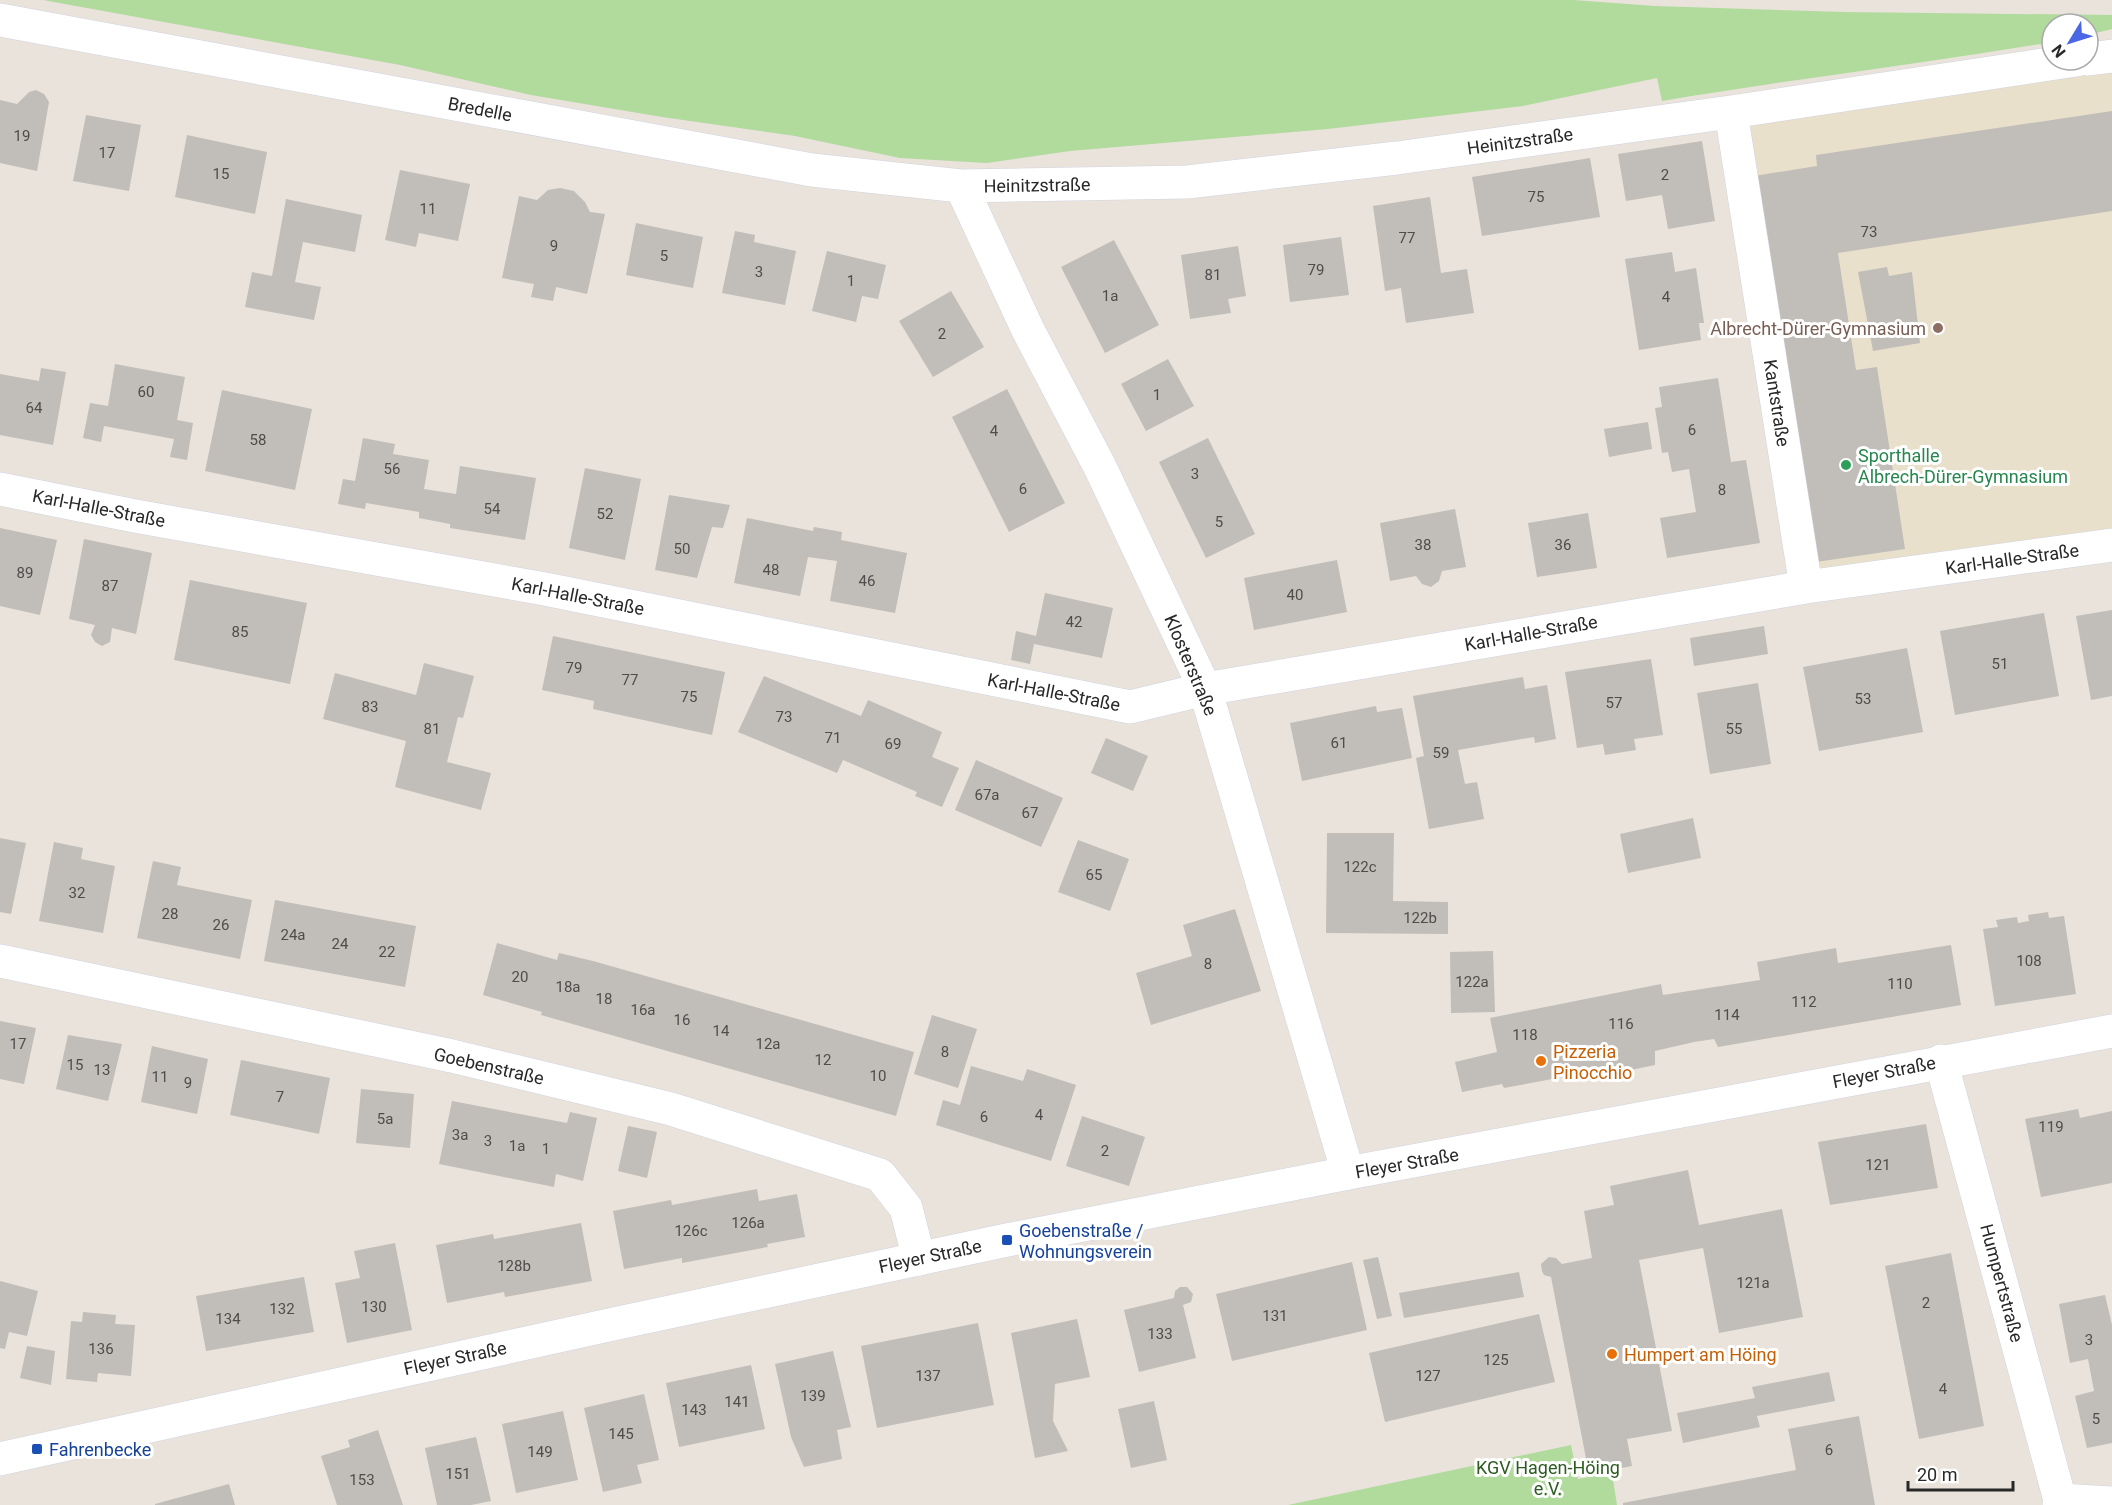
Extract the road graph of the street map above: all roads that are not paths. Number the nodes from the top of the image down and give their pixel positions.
1 (0, 20) edge
2 (2040, 65) edge
3 (1731, 112) junction
4 (961, 186) junction
5 (0, 489) edge
6 (2112, 545) edge
7 (1806, 587) junction
8 (1205, 689) junction
9 (0, 962) edge
10 (2112, 1031) edge
11 (1941, 1061) junction
12 (1348, 1173) junction
13 (919, 1258) junction
14 (0, 1459) edge
15 (2060, 1502) edge
16 (2112, 1503) edge

1 - 4 street, Bredelle
2 - 3 street, Heinitzstraße
3 - 4 street, Heinitzstraße
3 - 7 street, Kantstraße
4 - 8 street, Klosterstraße
5 - 8 street, Karl-Halle-Straße
6 - 7 street, Karl-Halle-Straße
7 - 8 street, Karl-Halle-Straße
8 - 12 street, Klosterstraße
9 - 13 street, Goebenstraße
10 - 11 street, Fleyer Straße
11 - 12 street, Fleyer Straße
11 - 15 street, Humpertstraße
12 - 13 street, Fleyer Straße
13 - 14 street, Fleyer Straße
15 - 16 street

